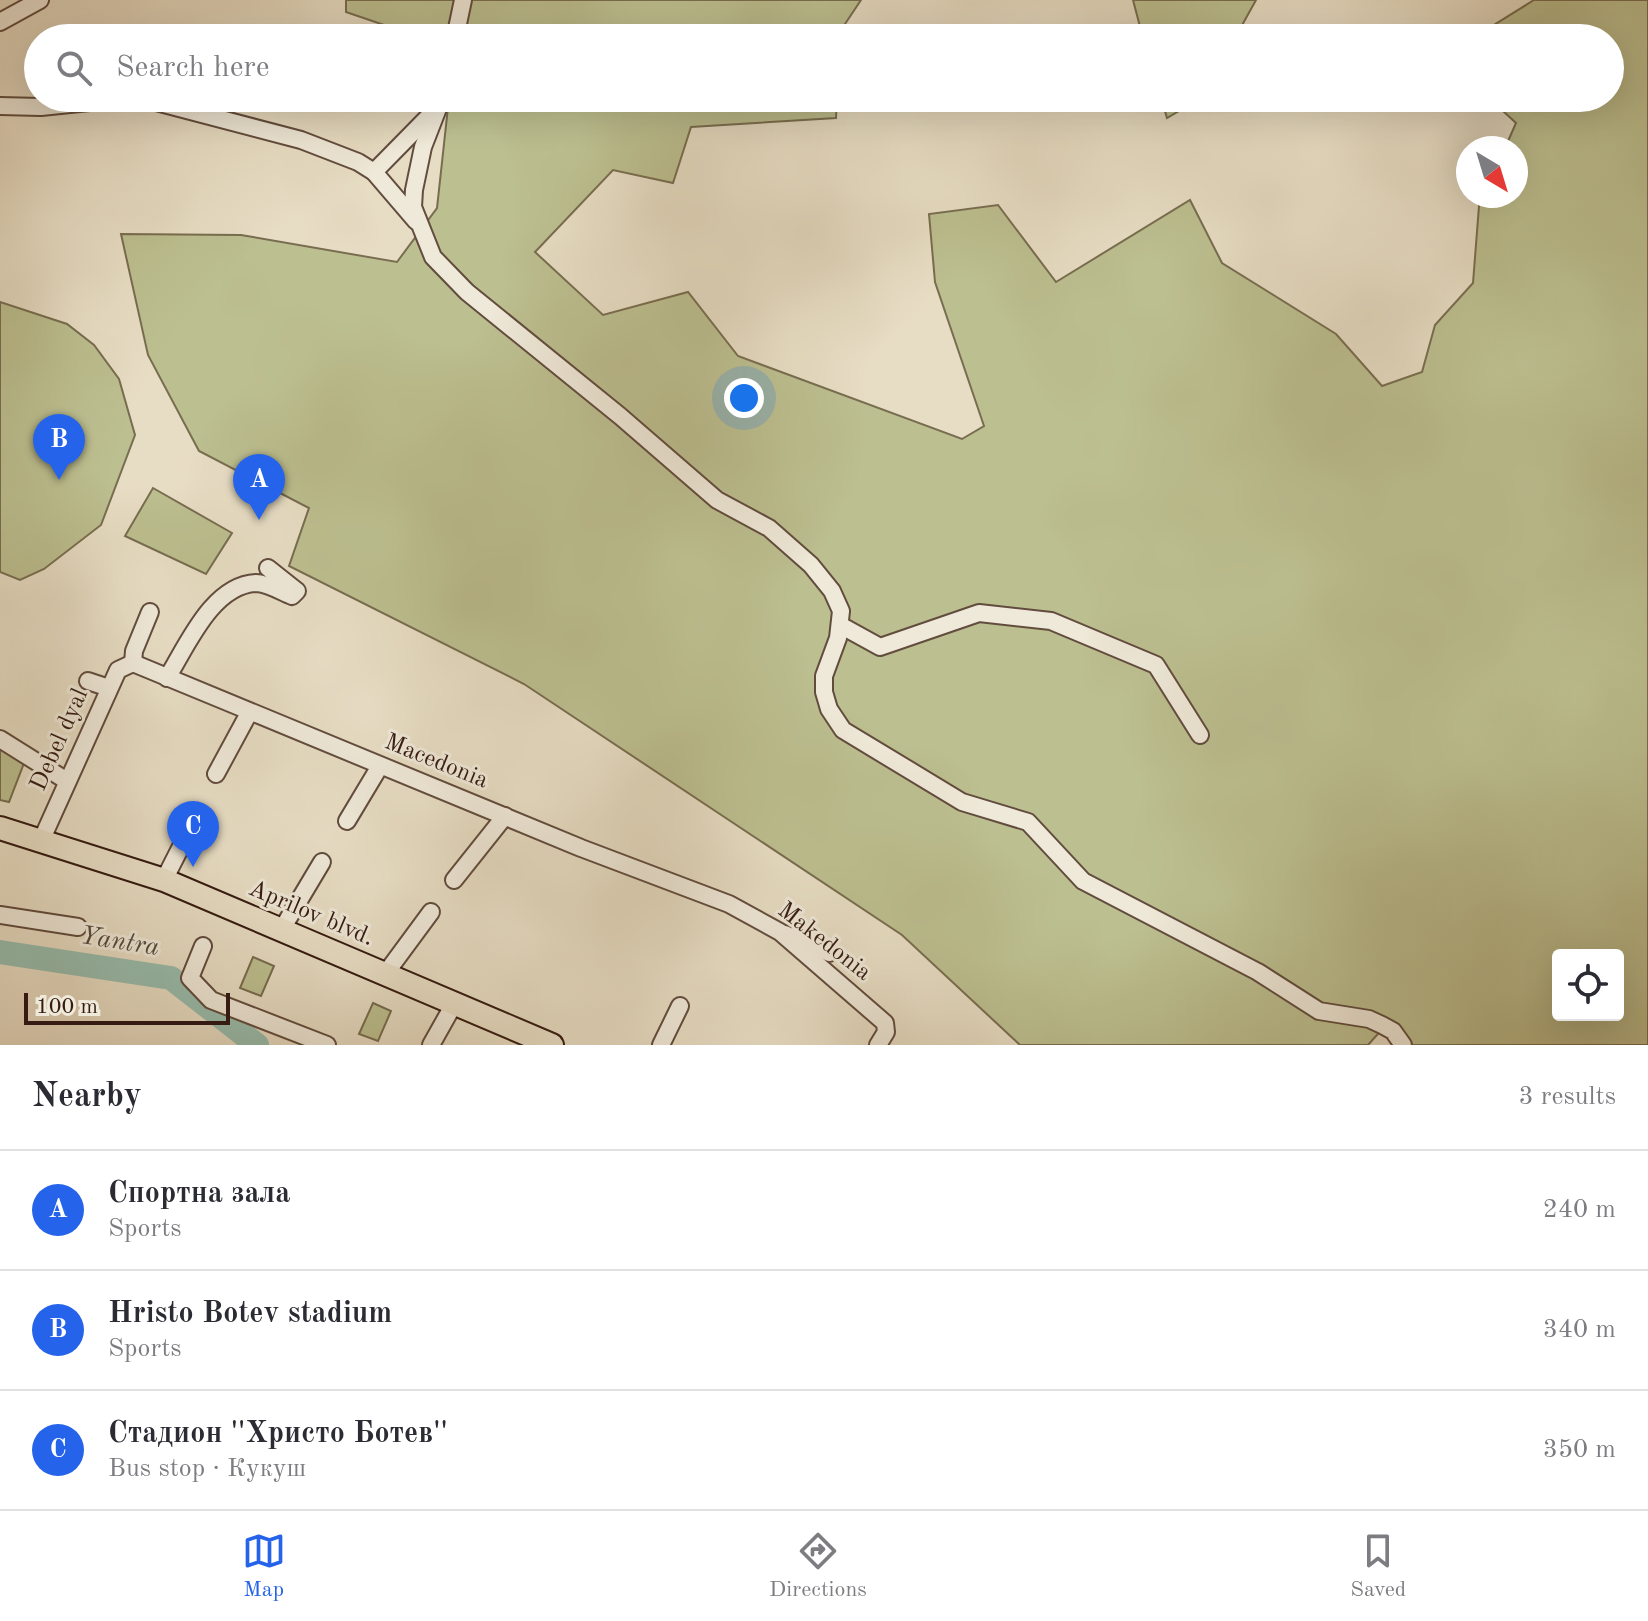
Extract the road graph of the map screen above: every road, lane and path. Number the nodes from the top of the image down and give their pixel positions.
1 (40, 0) edge
2 (463, 0) edge
3 (0, 22) edge
4 (458, 24) edge
5 (0, 106) edge
6 (24, 107) edge
7 (194, 112) edge
8 (431, 112) edge
9 (437, 112) edge
10 (374, 172) junction
11 (418, 225) junction
12 (268, 568) dead end
13 (150, 612) dead end
14 (840, 625) junction
15 (130, 663) junction
16 (167, 678) junction
17 (88, 681) dead end
18 (109, 688) junction
19 (249, 713) junction
20 (1200, 735) dead end
21 (0, 739) edge
22 (380, 766) junction
23 (216, 774) dead end
24 (67, 781) junction
25 (505, 816) junction
26 (194, 821) dead end
27 (347, 821) dead end
28 (0, 828) edge
29 (41, 841) junction
30 (322, 862) dead end
31 (164, 880) junction
32 (454, 880) dead end
33 (431, 912) dead end
34 (0, 915) edge
35 (78, 927) dead end
36 (282, 929) junction
37 (780, 932) junction
38 (203, 946) dead end
39 (829, 953) dead end
40 (386, 973) junction
41 (454, 1004) junction
42 (680, 1006) dead end
43 (327, 1045) edge
44 (431, 1045) edge
45 (552, 1045) edge
46 (661, 1045) edge
47 (878, 1045) edge
48 (1403, 1045) edge

1 - 3 street
2 - 4 street
5 - 6 street
7 - 10 street
8 - 10 street
9 - 11 street
10 - 11 street
11 - 14 street
12 - 16 street
13 - 15 street, Debel dyal
14 - 20 street
14 - 48 street
15 - 16 street, Macedonia
15 - 18 street, Debel dyal
16 - 19 street, Macedonia
17 - 18 street
18 - 24 street, Debel dyal
19 - 22 street, Macedonia
19 - 23 street
21 - 24 street
22 - 25 street, Macedonia
22 - 27 street
24 - 29 street, Debel dyal
25 - 32 street
25 - 37 street, Macedonia
26 - 31 street
28 - 29 main road, Aprilov blvd.
29 - 31 main road, Aprilov blvd.
30 - 36 street
31 - 36 main road, Aprilov blvd.
33 - 40 street
34 - 35 street
36 - 40 main road, Aprilov blvd.
37 - 39 street
37 - 47 street, Makedonia
38 - 43 street
40 - 41 main road, Aprilov blvd.
41 - 44 street
41 - 45 main road, Aprilov blvd.
42 - 46 street

